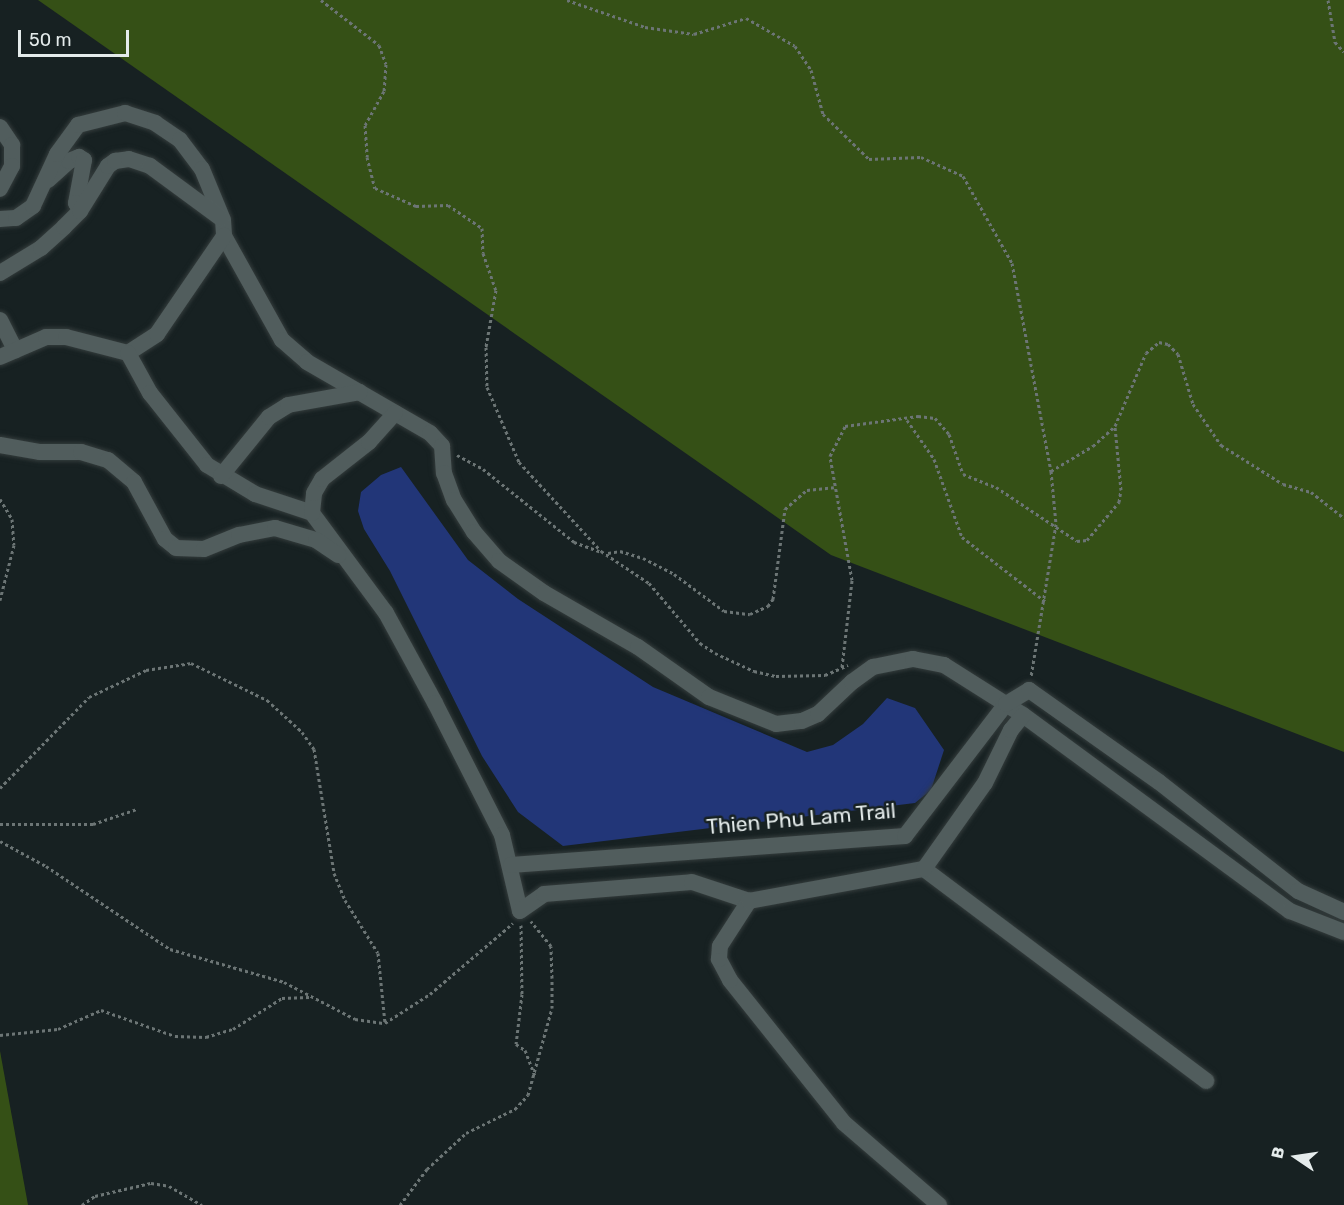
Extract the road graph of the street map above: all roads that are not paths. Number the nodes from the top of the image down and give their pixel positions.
1 (0, 127) edge
2 (45, 182) junction
3 (0, 189) edge
4 (80, 211) junction
5 (0, 219) edge
6 (224, 228) junction
7 (0, 273) edge
8 (0, 320) edge
9 (128, 353) junction
10 (8, 354) edge
11 (360, 392) junction
12 (395, 413) junction
13 (0, 445) edge
14 (221, 476) junction
15 (312, 513) junction
16 (350, 562) junction
17 (1006, 704) junction
18 (1023, 715) junction
19 (511, 865) junction
20 (924, 869) junction
21 (749, 901) junction
22 (1344, 912) edge
23 (1344, 932) edge
24 (1206, 1080) dead end
25 (939, 1205) edge

1 - 3 street
2 - 4 street
2 - 5 street
2 - 6 street
4 - 6 street
4 - 7 street
6 - 9 street
6 - 11 street
8 - 10 street
9 - 10 street
9 - 14 street
11 - 12 street
11 - 14 street
12 - 15 street
12 - 17 street
13 - 16 street
14 - 15 street
15 - 16 street
16 - 19 street
17 - 18 street
17 - 19 street, Thien Phu Lam Trail
17 - 22 street, Thien Phu Lam Trail
18 - 20 street
18 - 23 street
19 - 21 street
20 - 21 street
20 - 24 street
21 - 25 street

